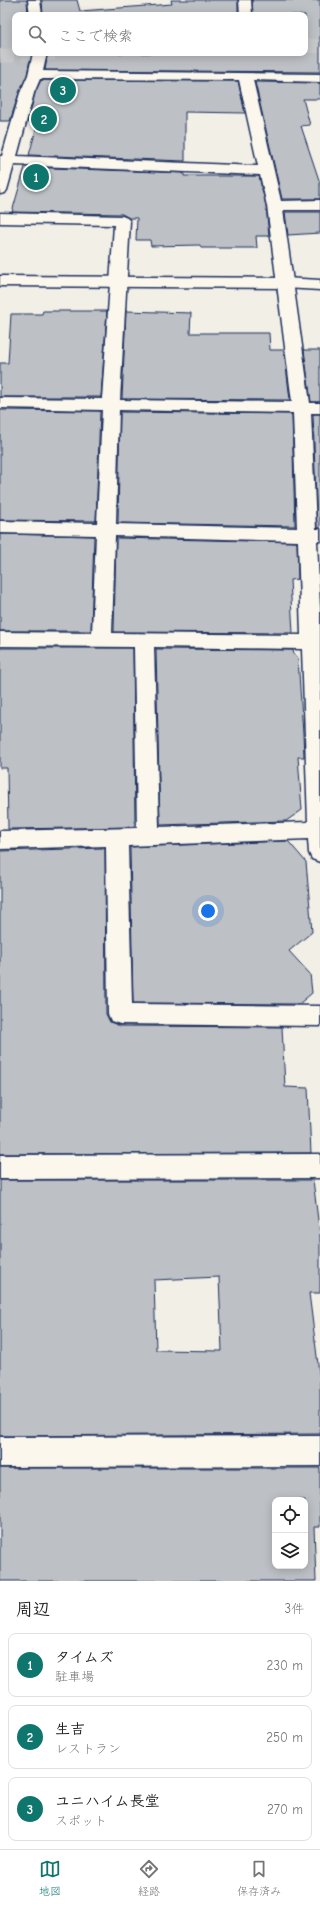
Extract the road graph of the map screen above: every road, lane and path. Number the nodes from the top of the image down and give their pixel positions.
1 (34, 0) edge
2 (245, 0) edge
3 (36, 12) edge
4 (246, 12) edge
5 (39, 56) edge
6 (35, 75) junction
7 (245, 76) junction
8 (320, 78) edge
9 (4, 160) edge
10 (268, 171) junction
11 (0, 190) edge
12 (320, 205) edge
13 (276, 206) junction
14 (0, 218) edge
15 (0, 281) edge
16 (117, 282) junction
17 (285, 283) junction
18 (320, 285) edge
19 (0, 403) edge
20 (111, 405) junction
21 (320, 408) edge
22 (302, 409) junction
23 (0, 526) edge
24 (106, 529) junction
25 (313, 534) edge
26 (0, 639) edge
27 (102, 640) junction
28 (144, 640) junction
29 (311, 642) junction
30 (319, 830) edge
31 (148, 836) junction
32 (116, 838) junction
33 (0, 840) edge
34 (320, 853) edge
35 (320, 1016) edge
36 (320, 1166) edge
37 (0, 1167) edge
38 (320, 1451) edge
39 (0, 1452) edge

1 - 3 street
2 - 4 street
5 - 6 street
6 - 7 street
6 - 9 street
7 - 8 street
7 - 10 street
9 - 10 street
9 - 11 street
10 - 13 street
12 - 13 street
13 - 17 street
14 - 16 street
15 - 16 street
16 - 17 street
16 - 20 street
17 - 18 street
17 - 22 street
19 - 20 street
20 - 22 street
20 - 24 street
21 - 22 street
22 - 25 street
23 - 24 street
24 - 25 street
24 - 27 street
25 - 29 street
26 - 27 street
27 - 28 street
28 - 29 street
28 - 31 street
29 - 30 street
30 - 31 street
30 - 34 street
31 - 32 street
32 - 33 street
32 - 35 street
36 - 37 street
38 - 39 street

